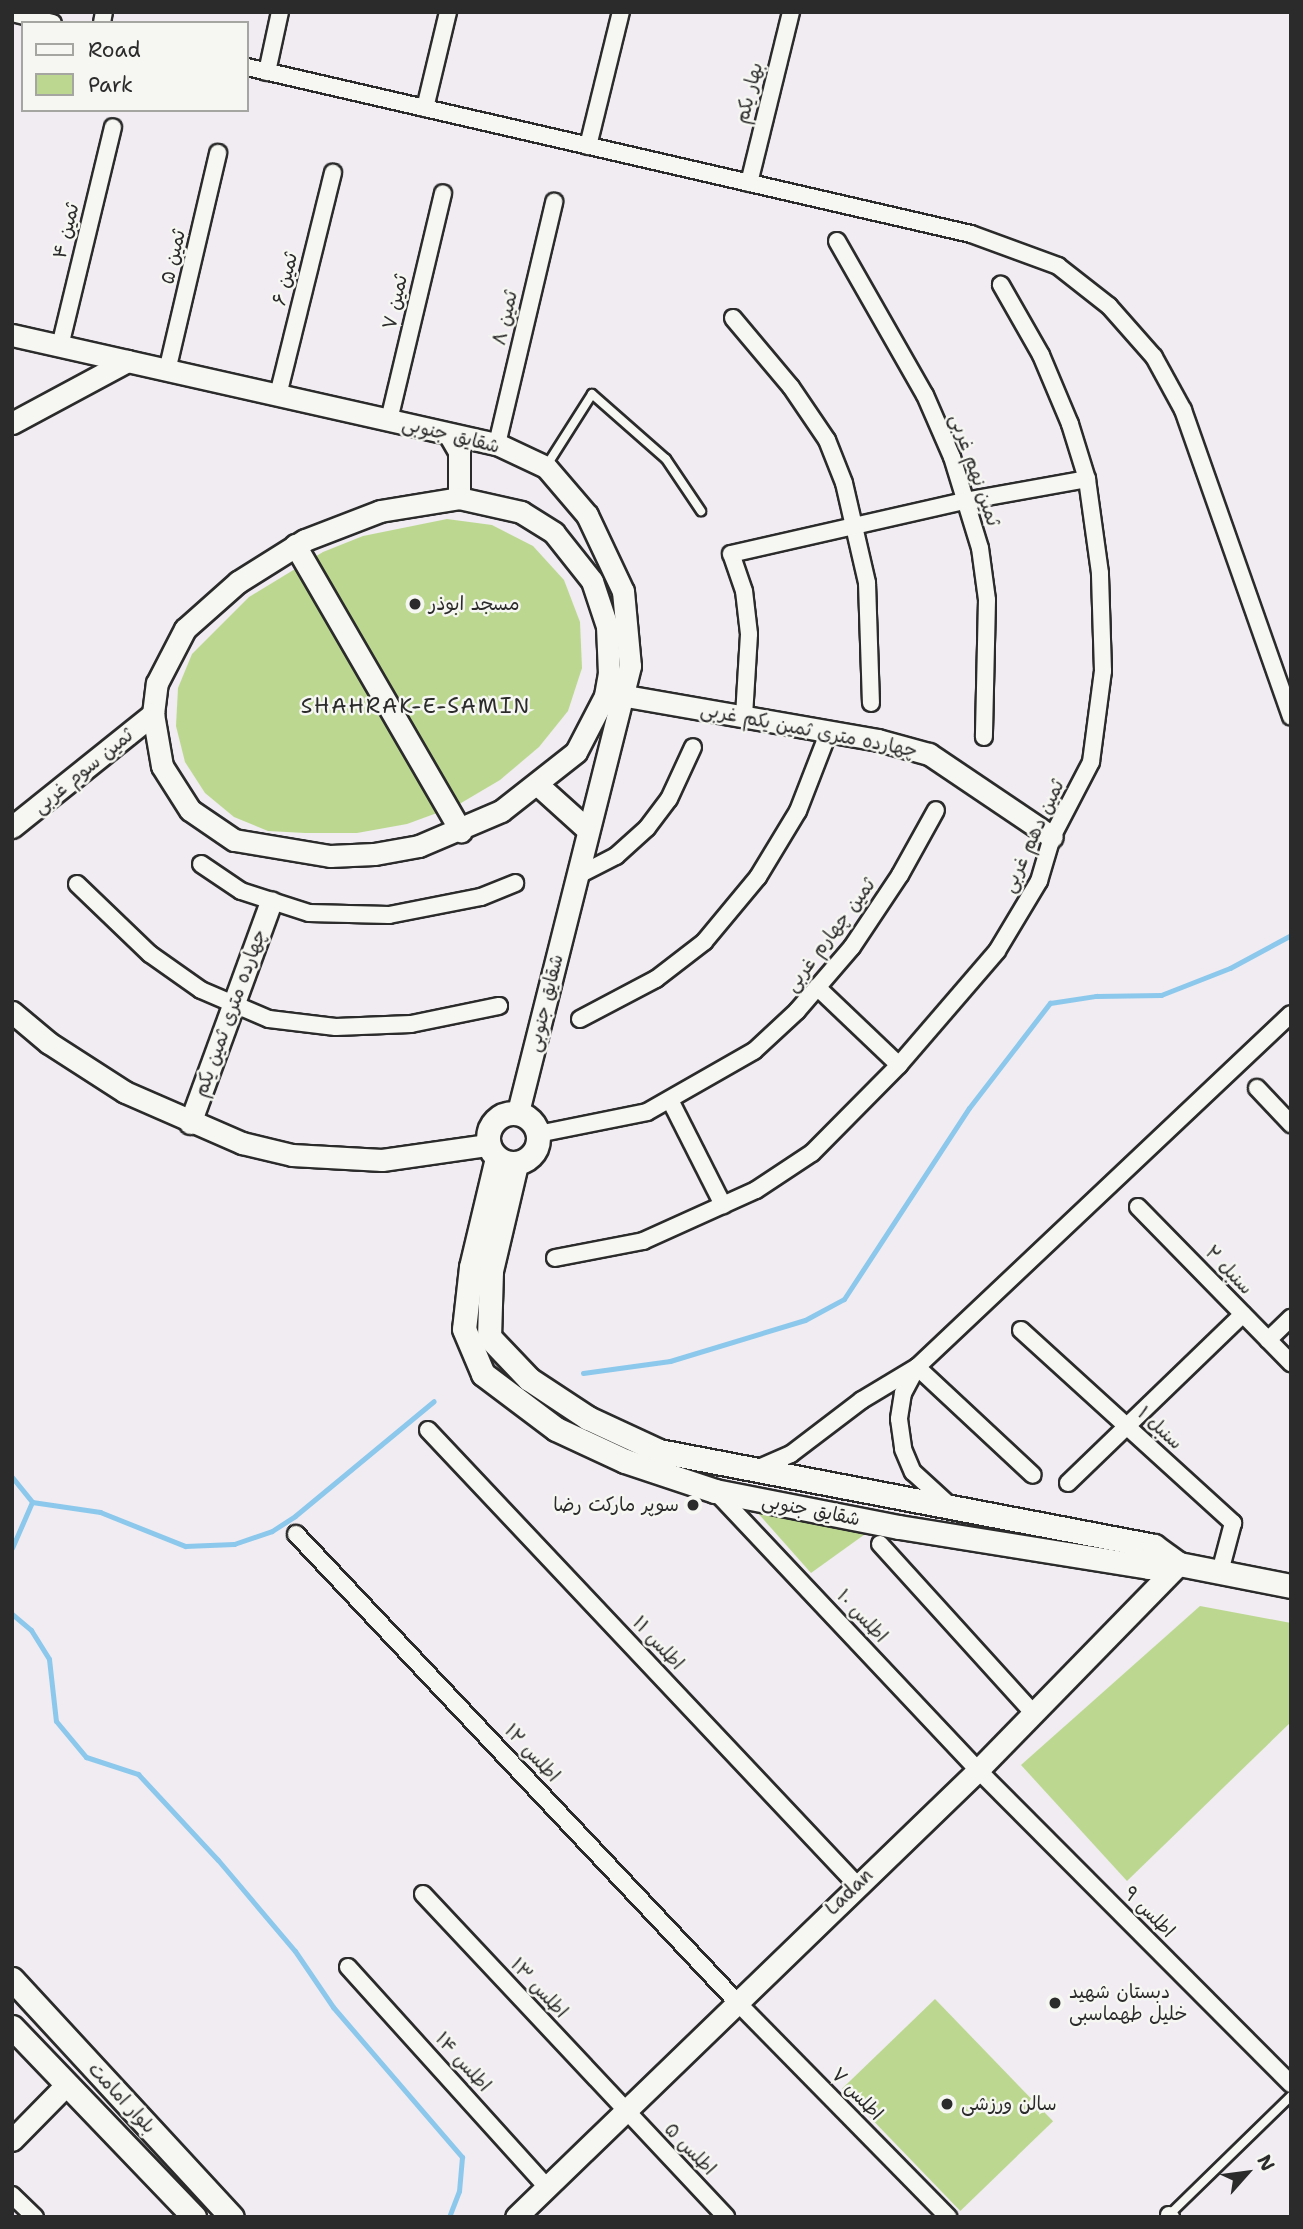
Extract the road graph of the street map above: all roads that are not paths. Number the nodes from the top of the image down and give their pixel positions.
1 (280, 12) edge
2 (448, 12) edge
3 (621, 12) edge
4 (791, 12) edge
5 (12, 13) edge
6 (46, 21) edge
7 (248, 68) edge
8 (267, 72) junction
9 (425, 108) junction
10 (113, 127) dead end
11 (588, 146) junction
12 (218, 153) dead end
13 (333, 173) dead end
14 (749, 183) junction
15 (443, 193) dead end
16 (554, 202) dead end
17 (837, 241) dead end
18 (1001, 285) dead end
19 (733, 318) dead end
20 (12, 335) edge
21 (60, 346) junction
22 (127, 361) junction
23 (167, 370) junction
24 (278, 395) junction
25 (389, 421) junction
26 (12, 423) edge
27 (449, 434) junction
28 (497, 444) junction
29 (545, 467) junction
30 (1087, 479) junction
31 (459, 498) junction
32 (965, 500) junction
33 (701, 511) dead end
34 (856, 524) junction
35 (295, 545) junction
36 (626, 696) junction
37 (871, 703) dead end
38 (153, 714) junction
39 (744, 716) junction
40 (1291, 717) edge
41 (829, 731) junction
42 (984, 737) dead end
43 (693, 747) dead end
44 (538, 785) junction
45 (936, 810) dead end
46 (12, 827) edge
47 (588, 830) junction
48 (461, 831) junction
49 (1052, 837) junction
50 (201, 864) dead end
51 (577, 876) junction
52 (515, 883) dead end
53 (77, 884) dead end
54 (271, 902) junction
55 (817, 987) junction
56 (233, 1004) junction
57 (499, 1006) dead end
58 (12, 1012) edge
59 (1291, 1014) edge
60 (580, 1019) dead end
61 (899, 1065) junction
62 (1257, 1088) dead end
63 (670, 1100) junction
64 (518, 1113) junction
65 (190, 1123) junction
66 (1291, 1124) edge
67 (538, 1134) junction
68 (500, 1156) junction
69 (723, 1205) junction
70 (1138, 1207) dead end
71 (555, 1258) dead end
72 (1242, 1314) junction
73 (1291, 1318) edge
74 (1021, 1330) dead end
75 (1268, 1340) junction
76 (1291, 1363) edge
77 (917, 1367) junction
78 (1126, 1425) junction
79 (428, 1430) dead end
80 (754, 1471) junction
81 (1033, 1475) dead end
82 (1068, 1483) dead end
83 (715, 1491) junction
84 (950, 1506) junction
85 (296, 1534) dead end
86 (880, 1544) dead end
87 (1179, 1564) junction
88 (1220, 1572) junction
89 (1291, 1586) edge
90 (1034, 1714) junction
91 (978, 1770) junction
92 (856, 1885) junction
93 (423, 1894) dead end
94 (348, 1967) dead end
95 (12, 1979) edge
96 (736, 2001) junction
97 (12, 2027) edge
98 (67, 2084) junction
99 (1291, 2084) edge
100 (1291, 2096) edge
101 (624, 2110) junction
102 (12, 2140) edge
103 (546, 2186) junction
104 (12, 2195) edge
105 (1170, 2216) edge
106 (35, 2217) edge
107 (194, 2217) edge
108 (232, 2217) edge
109 (516, 2217) edge
110 (726, 2217) edge
111 (948, 2217) edge

1 - 8 street
2 - 9 street
3 - 11 street
4 - 14 street, بهار یکم
5 - 6 street
7 - 8 street
8 - 9 street
9 - 11 street
10 - 21 street, ثمین ۴
11 - 14 street
12 - 23 street, ثمین ۵
13 - 24 street, ثمین ۶
14 - 40 street
15 - 25 street, ثمین ۷
16 - 28 street, ثمین ۸
17 - 32 street, ثمین نهم غربی
18 - 30 street, ثمین دهم غربی
19 - 34 street
20 - 21 street, شقایق جنوبی
21 - 22 street, شقایق جنوبی
22 - 23 street, شقایق جنوبی
22 - 26 street
23 - 24 street, شقایق جنوبی
24 - 25 street, شقایق جنوبی
25 - 27 street, شقایق جنوبی
27 - 28 street, شقایق جنوبی
27 - 31 street
28 - 29 street, شقایق جنوبی
29 - 33 lane
29 - 36 street, شقایق جنوبی
30 - 32 street
30 - 49 street, ثمین دهم غربی
31 - 35 street
31 - 44 street
32 - 34 street
32 - 42 street, ثمین نهم غربی
34 - 37 street
34 - 39 street
35 - 38 street
35 - 48 street
36 - 39 street, چهارده متری ثمین یکم غربی
36 - 47 street, شقایق جنوبی
38 - 46 street, ثمین سوم غربی
38 - 48 street
39 - 41 street, چهارده متری ثمین یکم غربی
41 - 49 street, چهارده متری ثمین یکم غربی
41 - 60 street
43 - 51 street
44 - 47 street
44 - 48 street
45 - 55 street, ثمین چهارم غربی
47 - 51 street, شقایق جنوبی
49 - 61 street, ثمین دهم غربی
50 - 54 street
51 - 64 street, شقایق جنوبی
52 - 54 street
53 - 56 street
54 - 56 street, چهارده متری ثمین یکم
55 - 61 street
55 - 63 street, ثمین چهارم غربی
56 - 57 street
56 - 65 street, چهارده متری ثمین یکم
58 - 65 street
59 - 77 street
61 - 69 street, ثمین دهم غربی
62 - 66 street
63 - 67 street, ثمین چهارم غربی
63 - 69 street
64 - 67 main road
64 - 68 main road
65 - 68 street
67 - 68 main road
68 - 80 main road, شقایق جنوبی
68 - 83 main road, شقایق جنوبی
69 - 71 street, ثمین دهم غربی
70 - 72 street, سنبل ۲
72 - 75 street, سنبل ۲
72 - 78 street
73 - 75 street
74 - 78 street, سنبل ۱
75 - 76 street, سنبل ۲
77 - 80 street
77 - 81 street
77 - 84 street
78 - 82 street
78 - 88 street, سنبل ۱
79 - 92 street, اطلس ۱۱
80 - 84 main road, شقایق جنوبی
83 - 87 main road, شقایق جنوبی
83 - 91 street, اطلس ۱۰
84 - 87 main road, شقایق جنوبی
85 - 96 street, اطلس ۱۲
86 - 90 street
87 - 88 main road, شقایق جنوبی
87 - 90 street, Ladan
88 - 89 main road, شقایق جنوبی
90 - 91 street, Ladan
91 - 92 street, Ladan
91 - 99 street, اطلس ۹
92 - 96 street, Ladan
93 - 101 street, اطلس ۱۳
94 - 103 street, اطلس ۱۴
95 - 108 main road, بلوار امامت
96 - 101 street, Ladan
96 - 111 street, اطلس ۷
97 - 98 main road, بلوار امامت
98 - 102 street
98 - 107 main road, بلوار امامت
100 - 105 lane
101 - 103 street, Ladan
101 - 110 street, اطلس ۵
103 - 109 street, Ladan
104 - 106 street

